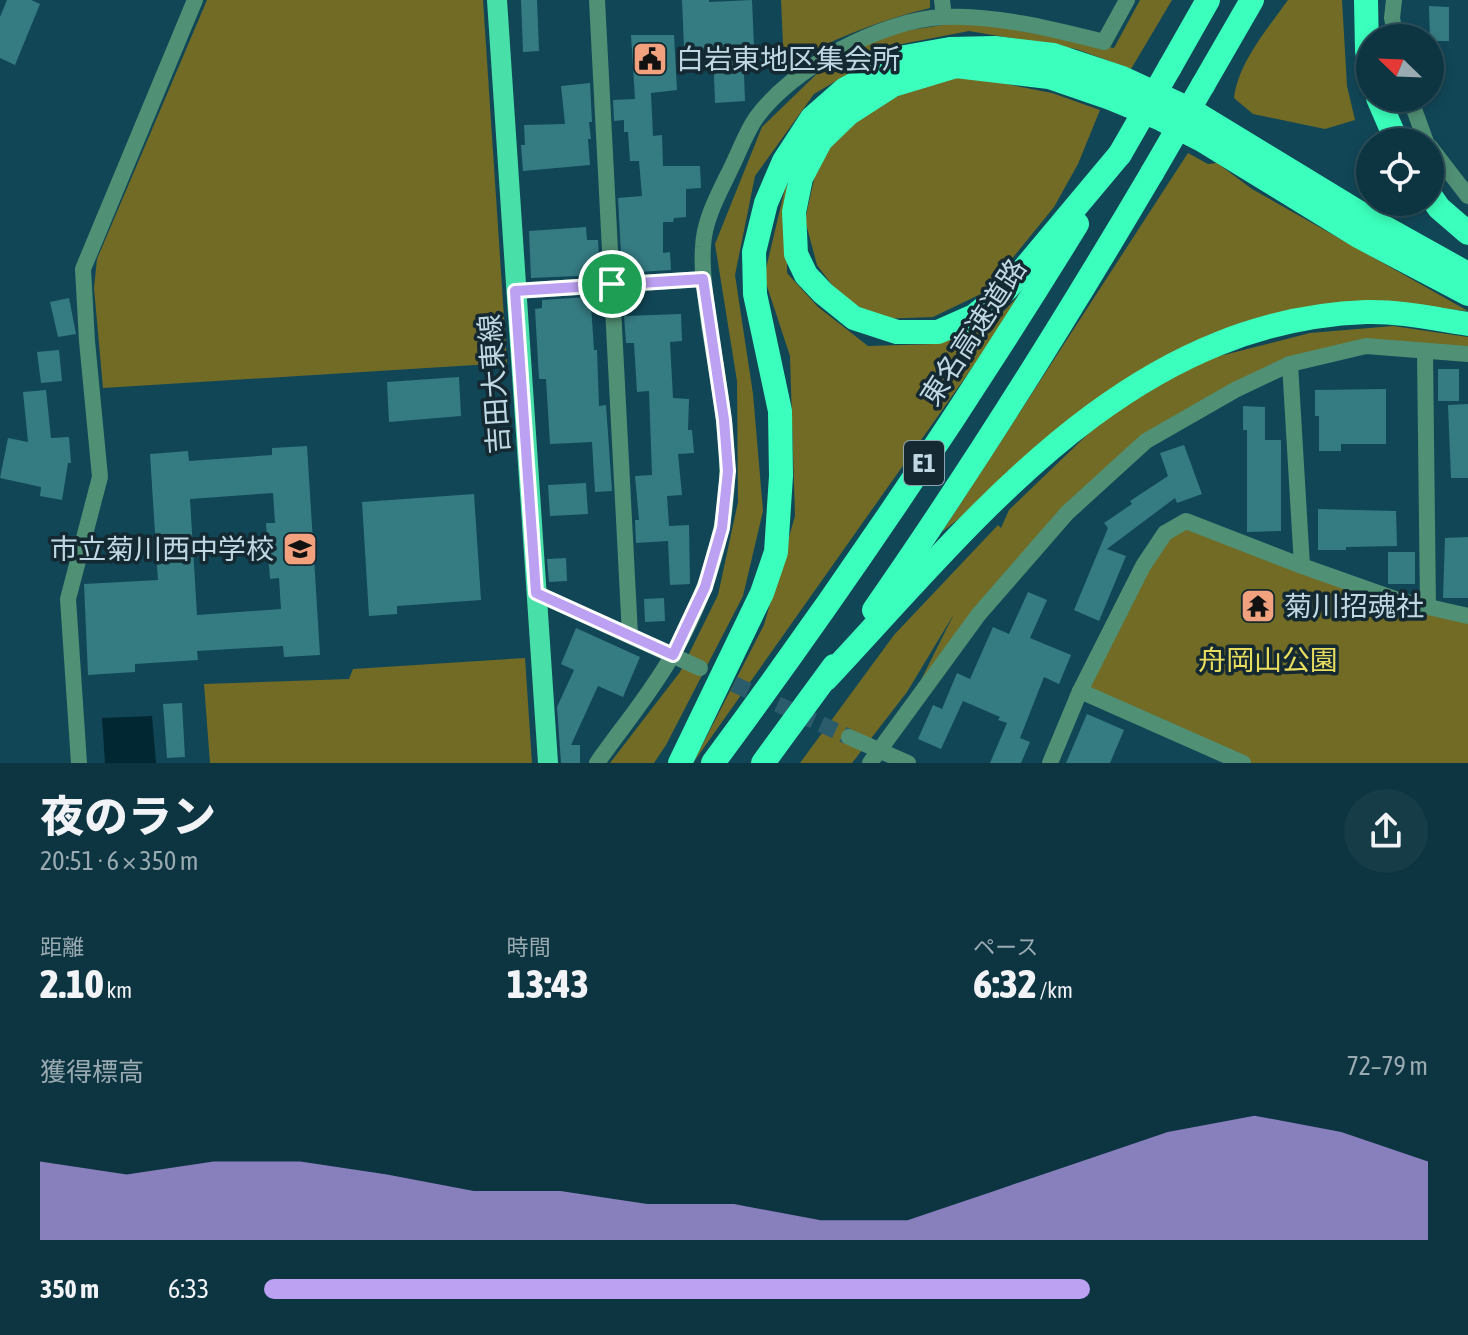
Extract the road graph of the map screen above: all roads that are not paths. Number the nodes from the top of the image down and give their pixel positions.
1 (195, 0) edge
2 (497, 0) edge
3 (597, 0) edge
4 (1127, 0) edge
5 (1208, 0) edge
6 (1252, 0) edge
7 (1366, 0) edge
8 (1394, 0) edge
9 (943, 9) edge
10 (1366, 24) edge
11 (1393, 24) edge
12 (1120, 154) junction
13 (1444, 165) edge
14 (1468, 196) edge
15 (1444, 212) edge
16 (1468, 233) edge
17 (1468, 274) edge
18 (703, 279) junction
19 (612, 284) junction
20 (515, 291) junction
21 (1468, 294) edge
22 (1468, 324) edge
23 (1425, 352) junction
24 (1468, 354) edge
25 (1290, 364) junction
26 (1302, 566) junction
27 (536, 593) junction
28 (1428, 607) junction
29 (1468, 616) edge
30 (630, 635) junction
31 (673, 655) junction
32 (700, 668) tunnel mouth
33 (826, 679) junction
34 (1080, 691) junction
35 (849, 737) tunnel mouth
36 (875, 757) edge
37 (79, 763) edge
38 (548, 763) edge
39 (597, 763) edge
40 (680, 763) edge
41 (713, 763) edge
42 (763, 763) edge
43 (908, 763) edge
44 (1050, 763) edge
45 (1243, 763) edge

1 - 37 street
2 - 20 main road, 吉田大東線
3 - 19 street
4 - 9 street
5 - 12 highway, 東名高速道路 / E1, bridge
6 - 33 highway, E1, bridge
7 - 10 highway
8 - 11 street
9 - 18 street
12 - 21 highway
12 - 41 highway, 東名高速道路 / E1
13 - 14 street
15 - 16 highway
17 - 40 highway
18 - 19 street
18 - 31 street
19 - 20 street
19 - 30 street
20 - 27 main road, 吉田大東線
22 - 33 highway
23 - 24 street
23 - 25 street
23 - 28 street
25 - 26 street
25 - 36 street
26 - 28 street
26 - 34 street
27 - 30 street
27 - 38 main road, 吉田大東線
28 - 29 street
30 - 31 street
31 - 32 street
31 - 39 street
33 - 42 highway, E1
34 - 44 street
34 - 45 street
35 - 36 street
36 - 43 street

